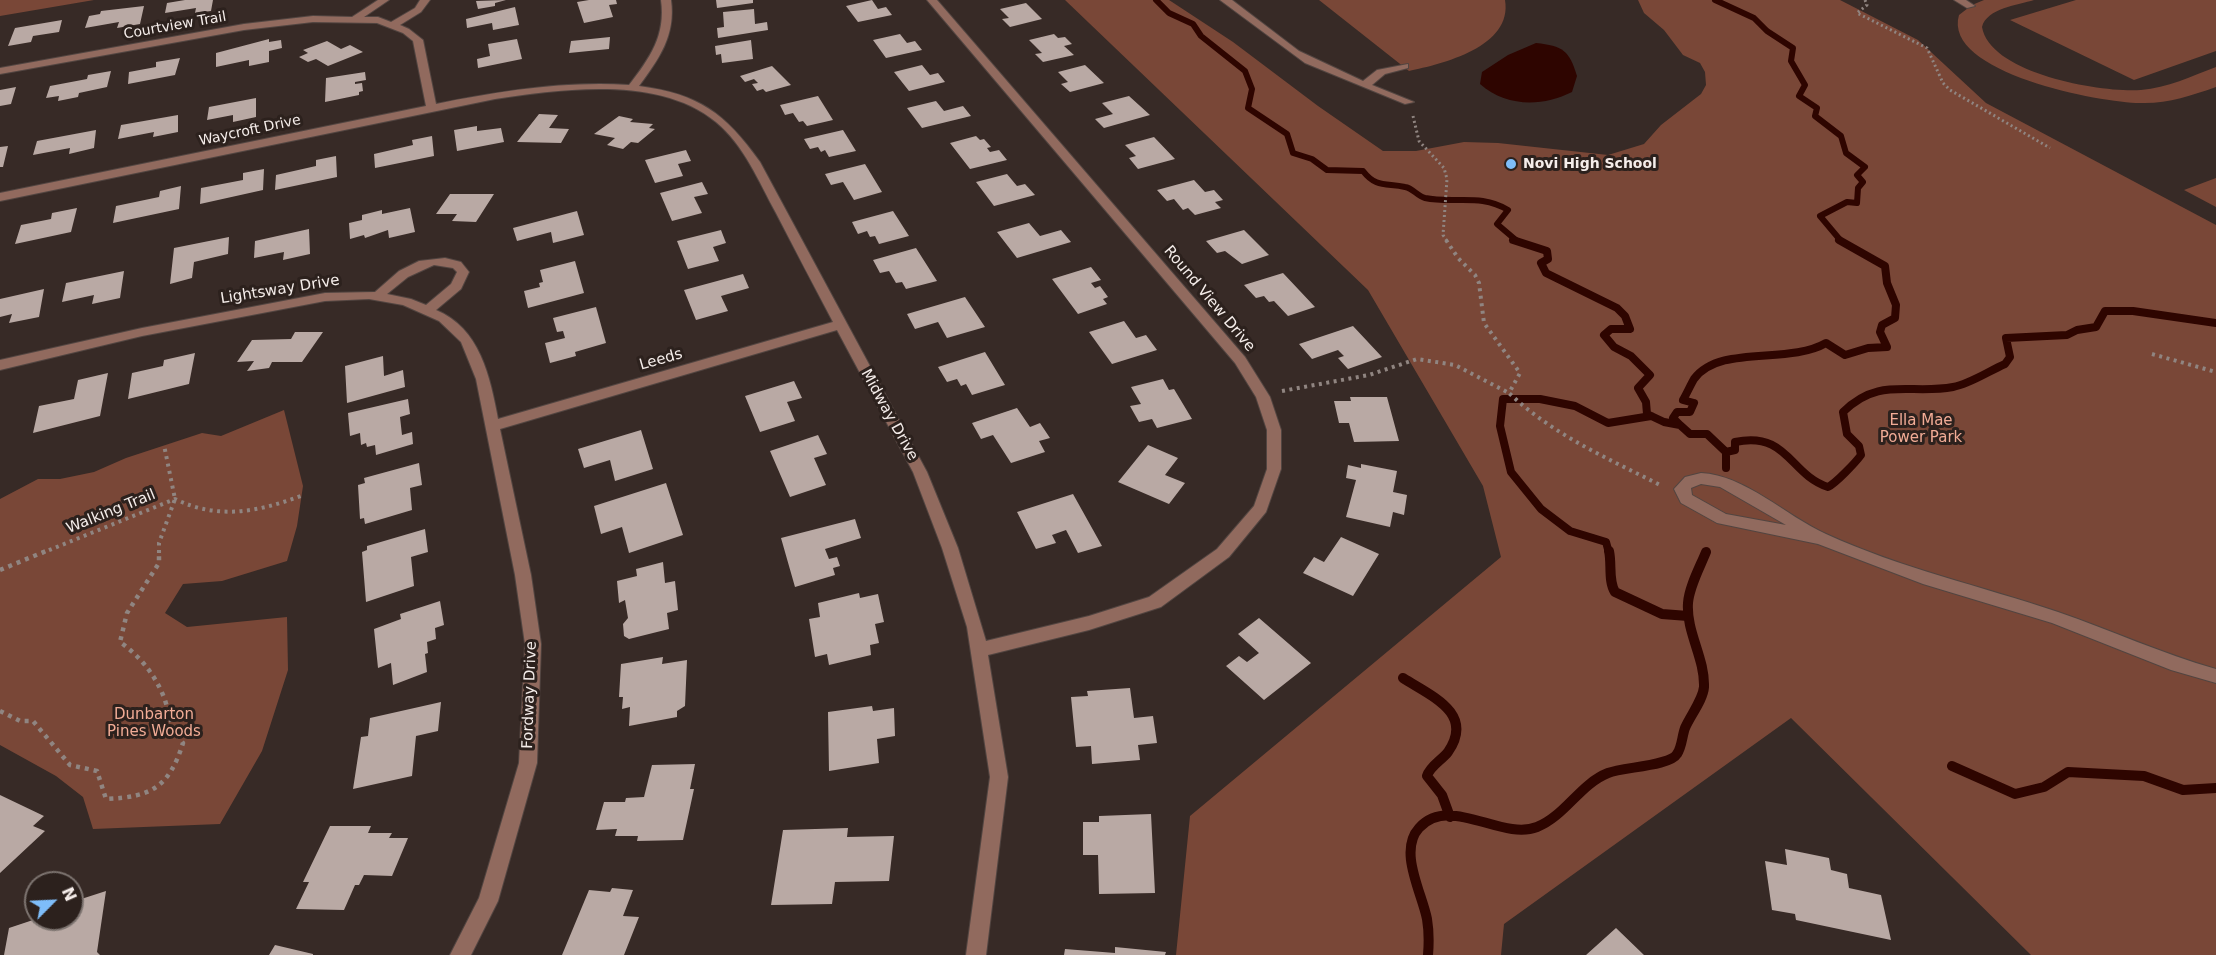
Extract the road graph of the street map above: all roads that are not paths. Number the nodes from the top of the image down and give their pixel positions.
1 (384, 0) edge
2 (425, 0) edge
3 (666, 0) edge
4 (932, 0) edge
5 (1225, 0) edge
6 (1959, 0) edge
7 (1970, 6) dead end
8 (356, 18) junction
9 (393, 25) junction
10 (1404, 66) dead end
11 (0, 71) edge
12 (1365, 85) junction
13 (632, 88) junction
14 (507, 96) joint
15 (1409, 102) road end
16 (432, 109) junction
17 (0, 196) edge
18 (377, 297) junction
19 (428, 311) junction
20 (839, 325) junction
21 (0, 365) edge
22 (493, 426) junction
23 (1820, 538) junction
24 (978, 650) junction
25 (2216, 676) edge
26 (460, 955) edge
27 (976, 955) edge

1 - 8 street
2 - 9 street
3 - 13 street
4 - 24 street, Round View Drive
5 - 12 street
6 - 7 street
8 - 9 street, Courtview Trail
8 - 11 street, Courtview Trail
9 - 16 street, Courtview Trail
10 - 12 street
12 - 15 street
13 - 14 street, Midway Drive
13 - 20 street, Midway Drive
14 - 16 street, Waycroft Drive
16 - 17 street, Waycroft Drive
18 - 19 street, Lightsway Drive
18 - 19 street
18 - 21 street, Lightsway Drive
19 - 22 street, Lightsway Drive
20 - 22 street, Leeds
20 - 24 street, Midway Drive
22 - 26 street, Fordway Drive
23 - 23 street
23 - 25 street
24 - 27 street, Midway Drive

